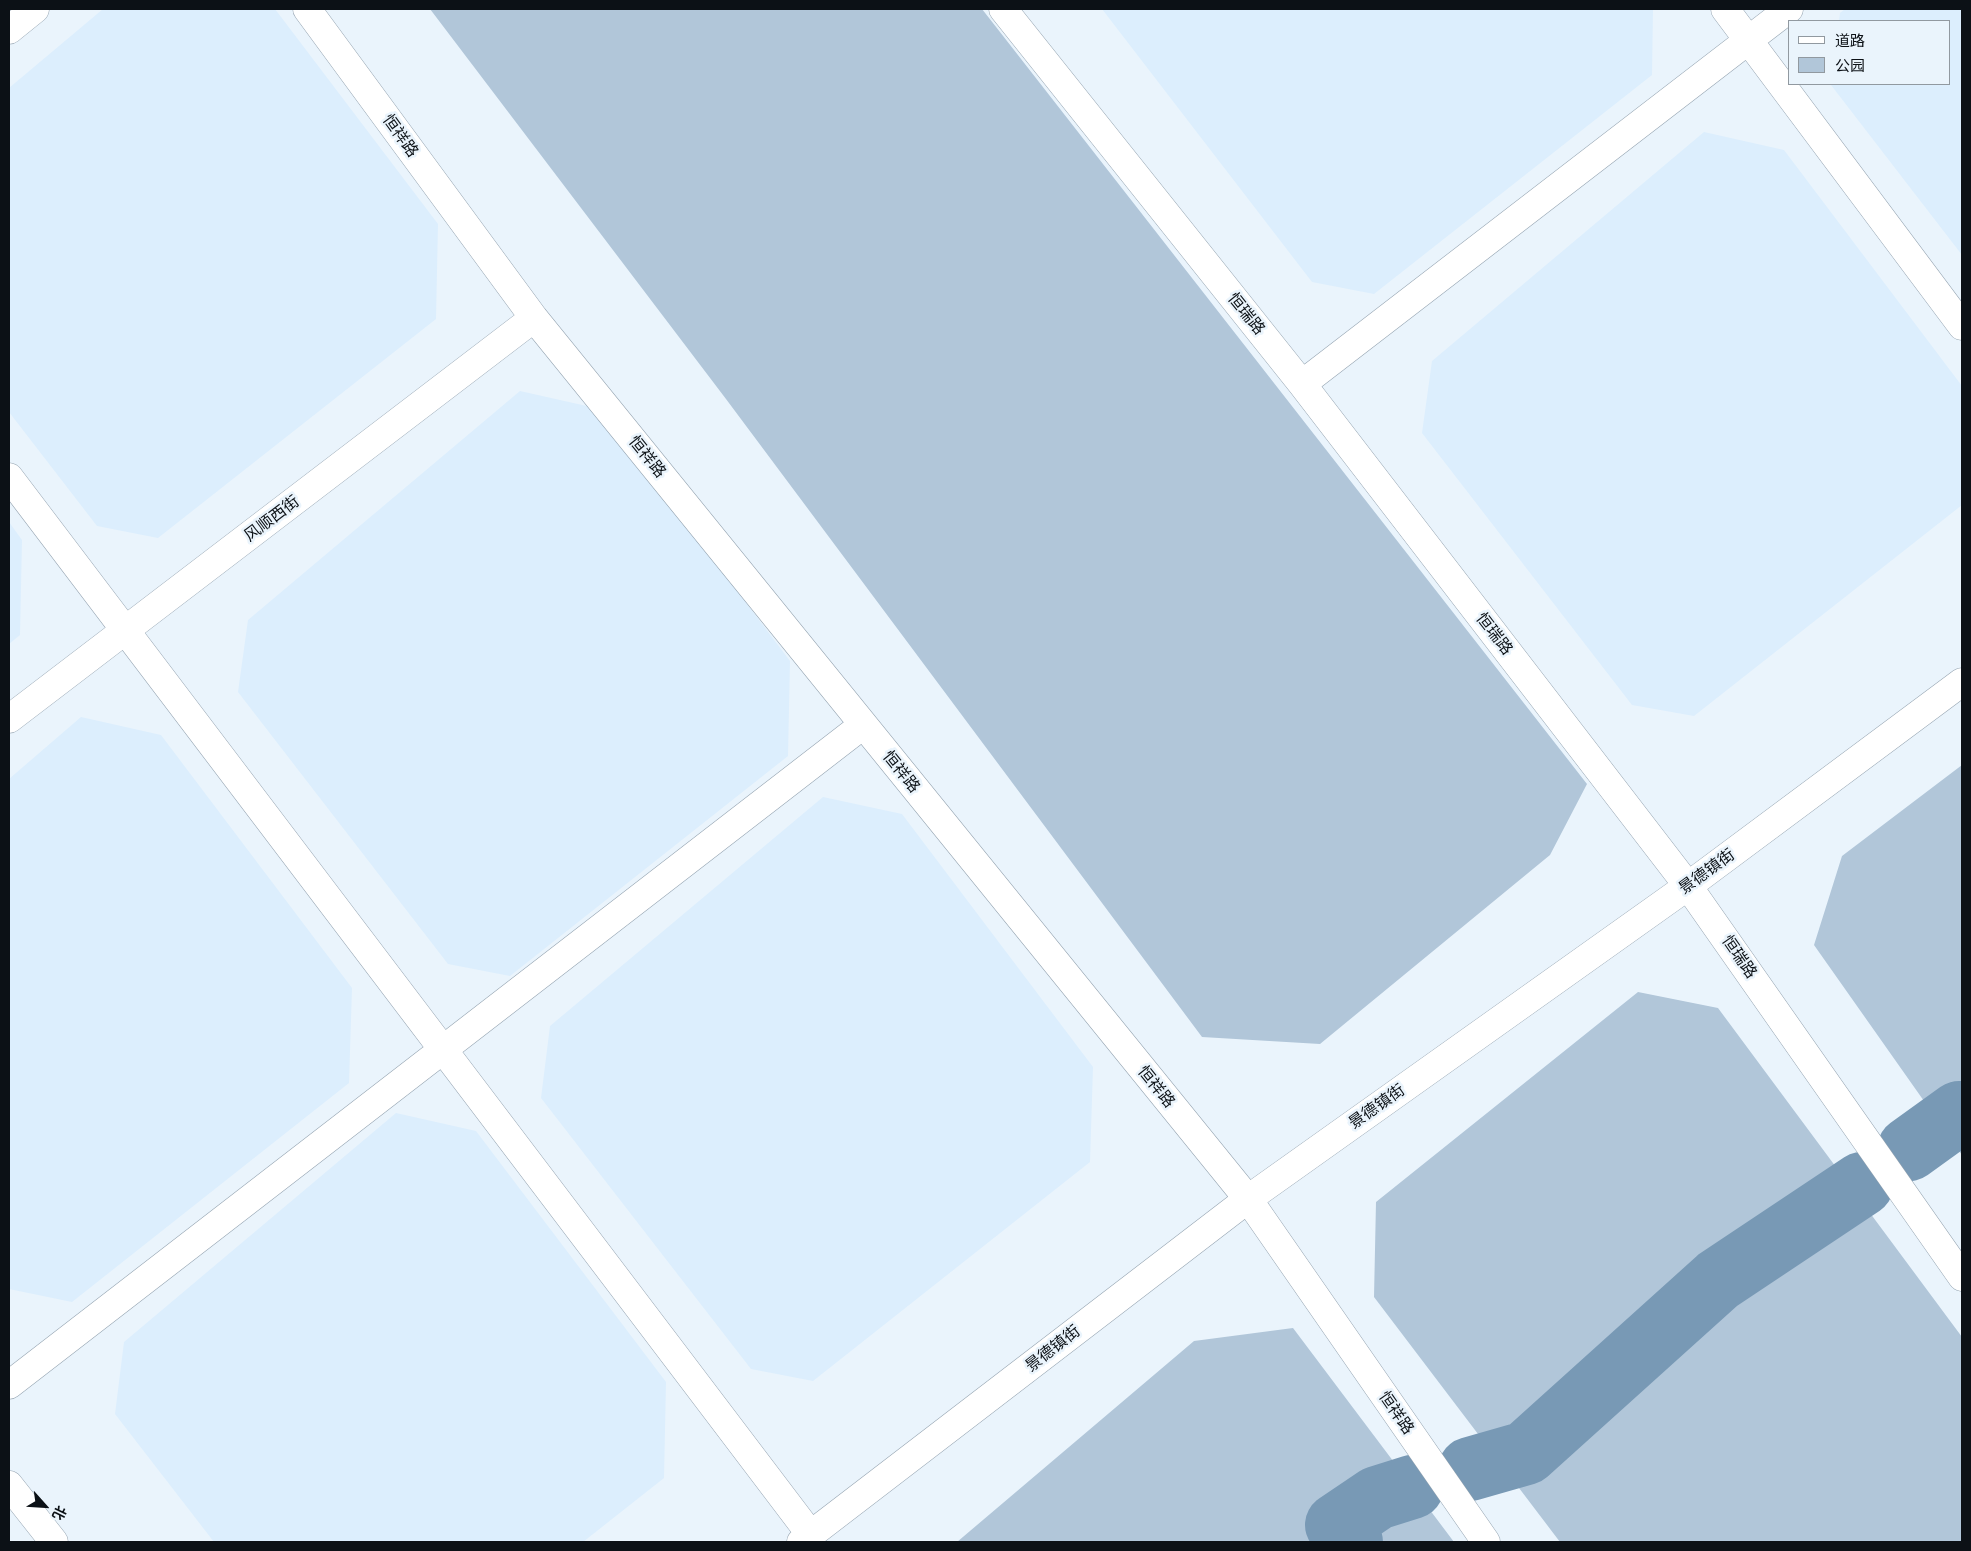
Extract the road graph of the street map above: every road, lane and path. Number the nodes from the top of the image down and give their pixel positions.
1 (35, 9) edge
2 (307, 9) edge
3 (1003, 9) edge
4 (1725, 9) edge
5 (1789, 9) edge
6 (9, 30) edge
7 (1748, 40) junction
8 (534, 318) junction
9 (1962, 326) edge
10 (1302, 384) junction
11 (9, 477) edge
12 (125, 630) junction
13 (1962, 682) edge
14 (9, 719) edge
15 (863, 725) junction
16 (1688, 886) junction
17 (443, 1050) junction
18 (1248, 1199) junction
19 (1962, 1277) edge
20 (9, 1385) edge
21 (9, 1485) edge
22 (806, 1538) edge
23 (54, 1542) edge
24 (1486, 1542) edge

1 - 6 street
2 - 8 street, 恒祥路
3 - 10 street, 恒瑞路
4 - 7 street
5 - 7 street
7 - 9 street
7 - 10 street
8 - 12 street, 风顺西街
8 - 15 street, 恒祥路
10 - 16 street, 恒瑞路
11 - 12 street
12 - 14 street, 风顺西街
12 - 17 street
13 - 16 street, 景德镇街
15 - 17 street
15 - 18 street, 恒祥路
16 - 18 street, 景德镇街
16 - 19 street, 恒瑞路
17 - 20 street
17 - 22 street
18 - 22 street, 景德镇街
18 - 24 street, 恒祥路
21 - 23 street

